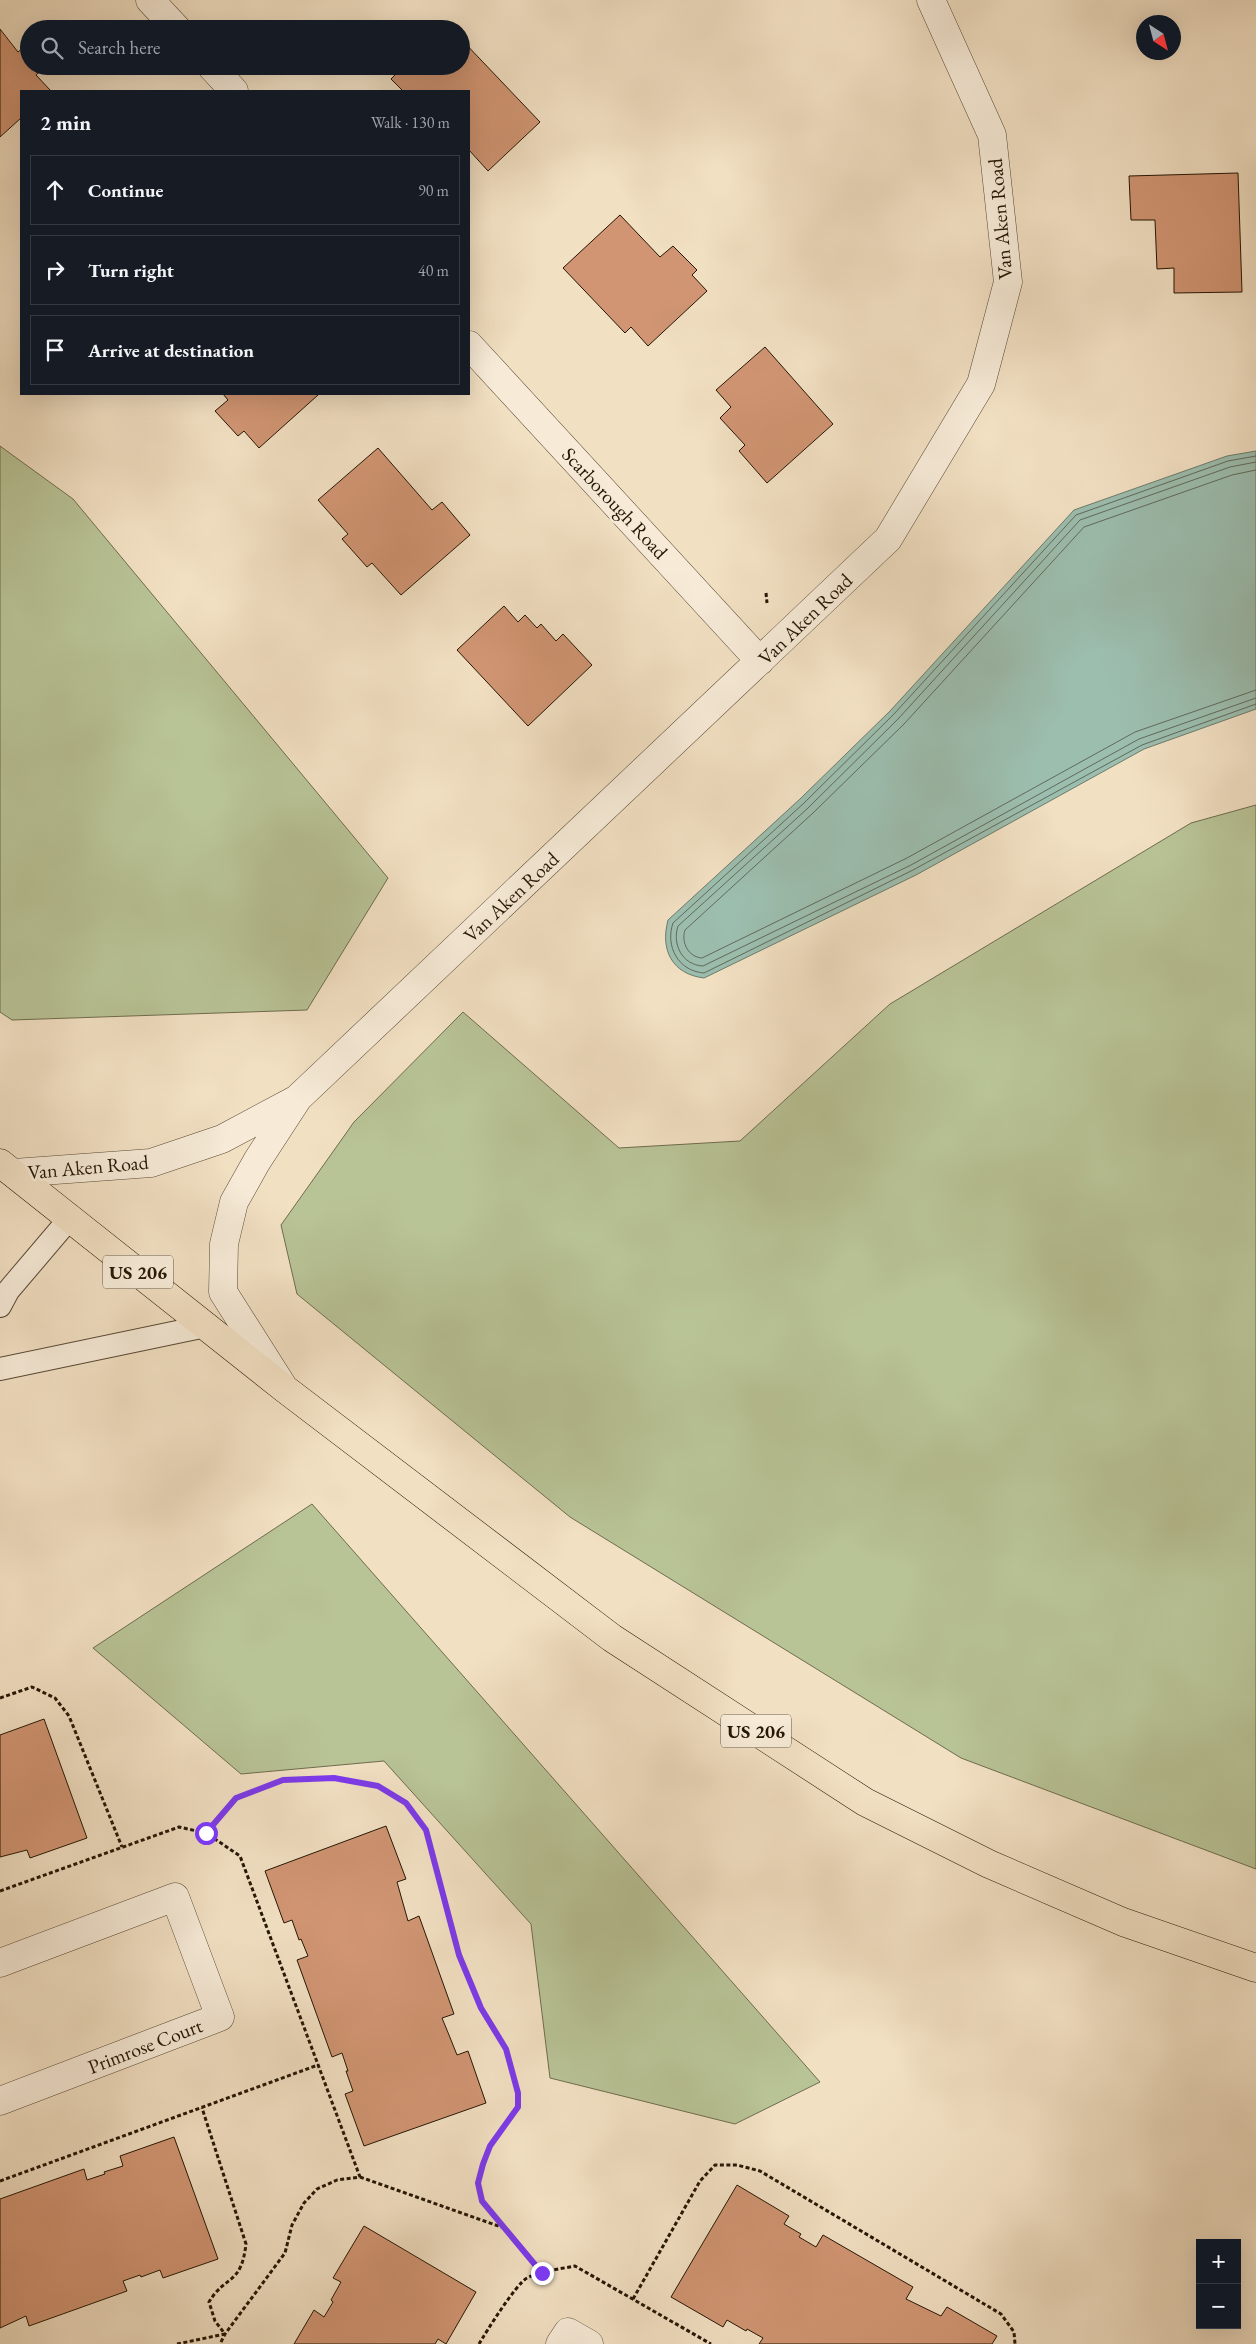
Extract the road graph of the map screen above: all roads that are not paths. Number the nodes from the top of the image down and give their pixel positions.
1 (150, 0) edge
2 (931, 0) edge
3 (169, 20) edge
4 (219, 75) edge
5 (233, 90) edge
6 (470, 346) edge
7 (760, 662) junction
8 (298, 1098) junction
9 (7, 1168) edge
10 (70, 1218) junction
11 (0, 1306) edge
12 (206, 1326) junction
13 (0, 1369) edge
14 (285, 1389) junction
15 (0, 1963) edge
16 (1256, 1968) edge
17 (0, 2101) edge
18 (560, 2344) edge
19 (589, 2344) edge

1 - 3 street
2 - 7 street, Van Aken Road
4 - 5 street
6 - 7 street, Scarborough Road
7 - 8 street, Van Aken Road
8 - 9 street, Van Aken Road
8 - 14 street, Van Aken Road
9 - 10 highway, US 206
10 - 11 lane
10 - 12 highway, US 206
12 - 13 lane
12 - 14 highway, US 206
14 - 16 highway, US 206
15 - 17 street, Primrose Court
18 - 19 street

